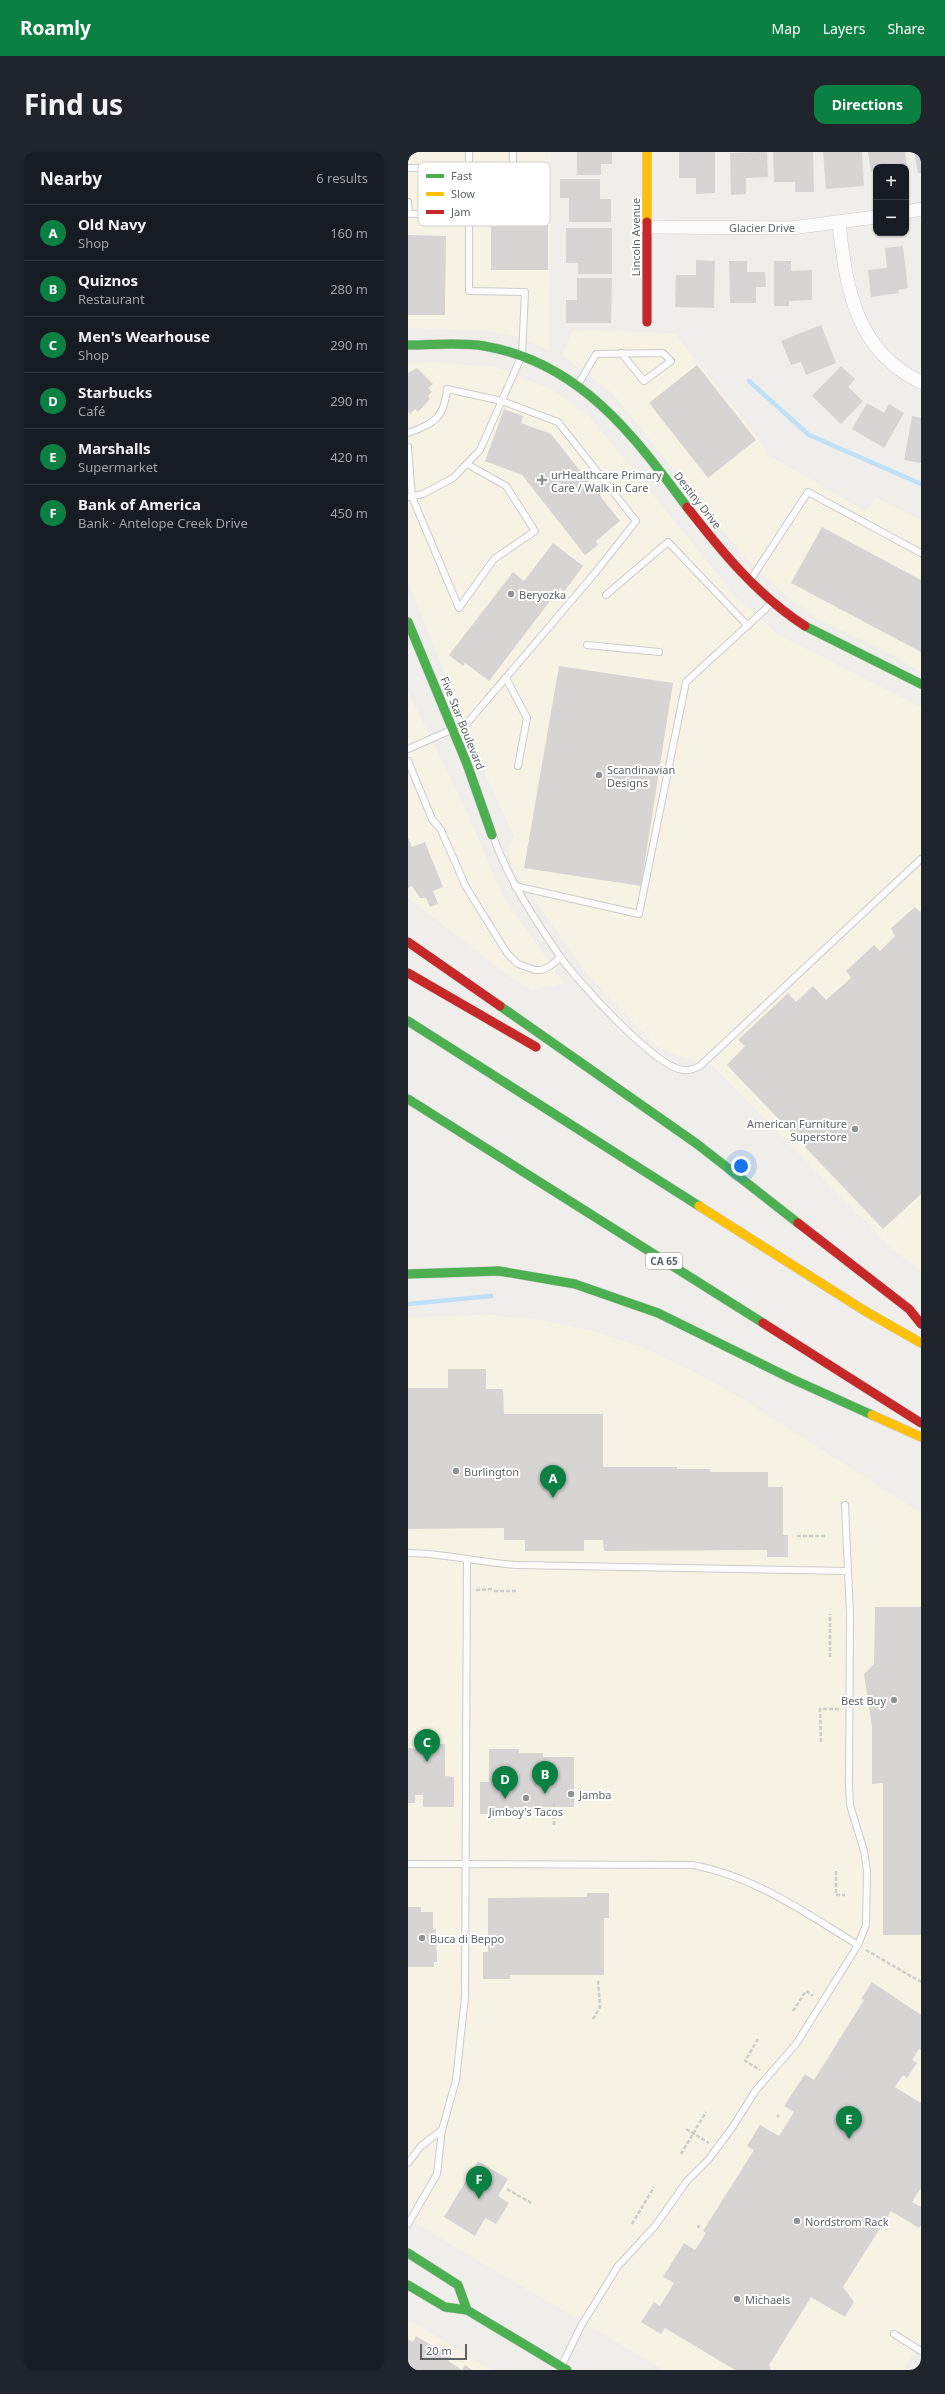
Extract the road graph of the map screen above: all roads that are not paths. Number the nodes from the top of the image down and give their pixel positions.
1 (513, 152) edge
2 (647, 152) edge
3 (512, 162) edge
4 (408, 202) edge
5 (921, 209) edge
6 (909, 211) edge
7 (418, 214) edge
8 (873, 217) edge
9 (839, 223) junction
10 (469, 226) edge
11 (647, 227) junction
12 (647, 322) dead end
13 (408, 344) edge
14 (522, 354) junction
15 (621, 354) junction
16 (921, 382) edge
17 (579, 383) junction
18 (502, 401) junction
19 (408, 433) edge
20 (408, 447) edge
21 (467, 464) junction
22 (410, 497) edge
23 (921, 553) edge
24 (750, 581) junction
25 (606, 595) dead end
26 (772, 603) junction
27 (408, 622) edge
28 (748, 626) junction
29 (587, 645) dead end
30 (659, 652) dead end
31 (506, 678) junction
32 (921, 684) edge
33 (454, 733) junction
34 (408, 749) edge
35 (408, 761) edge
36 (518, 766) dead end
37 (492, 835) joint
38 (921, 860) edge
39 (515, 886) junction
40 (408, 942) edge
41 (561, 957) junction
42 (408, 973) edge
43 (408, 1021) edge
44 (603, 1078) junction
45 (408, 1099) edge
46 (408, 1274) edge
47 (921, 1324) edge
48 (921, 1343) edge
49 (921, 1423) edge
50 (921, 1437) edge
51 (845, 1505) dead end
52 (408, 1553) edge
53 (467, 1560) junction
54 (848, 1571) junction
55 (408, 1864) edge
56 (467, 1864) junction
57 (858, 1945) junction
58 (442, 2130) junction
59 (408, 2163) edge
60 (408, 2224) edge
61 (408, 2253) edge
62 (415, 2269) dead end
63 (408, 2285) edge
64 (458, 2285) junction
65 (467, 2310) junction
66 (894, 2334) dead end
67 (921, 2351) edge
68 (562, 2369) edge

1 - 3 lane
2 - 11 main road, Lincoln Avenue
4 - 7 lane
5 - 6 street
8 - 9 street, Glacier Drive
9 - 11 street, Glacier Drive
9 - 16 street
10 - 14 lane
11 - 12 main road, Lincoln Avenue
13 - 14 main road, Destiny Drive
14 - 17 main road, Destiny Drive
14 - 18 lane
15 - 15 lane
15 - 17 lane
17 - 24 main road, Destiny Drive
18 - 19 lane
18 - 21 lane
18 - 31 lane
20 - 22 lane
21 - 22 lane
21 - 22 lane
23 - 24 lane
24 - 26 main road, Destiny Drive
25 - 28 lane
26 - 28 lane
26 - 32 main road, Destiny Drive
27 - 33 main road, Five Star Boulevard
28 - 39 lane
29 - 30 lane
31 - 33 lane
31 - 36 lane
33 - 34 lane
33 - 37 main road, Five Star Boulevard
35 - 41 lane
37 - 39 lane
38 - 41 lane
39 - 41 lane
40 - 44 main road
42 - 44 main road
43 - 48 main road
44 - 47 main road
45 - 49 main road, CA 65
46 - 50 main road
51 - 54 lane
52 - 53 lane
53 - 54 lane
53 - 56 lane
54 - 57 lane
55 - 56 lane
56 - 57 lane
56 - 58 lane
57 - 68 lane
58 - 59 lane
58 - 60 lane
61 - 64 main road
62 - 64 main road
63 - 65 main road
64 - 65 main road
65 - 68 main road
66 - 67 lane

